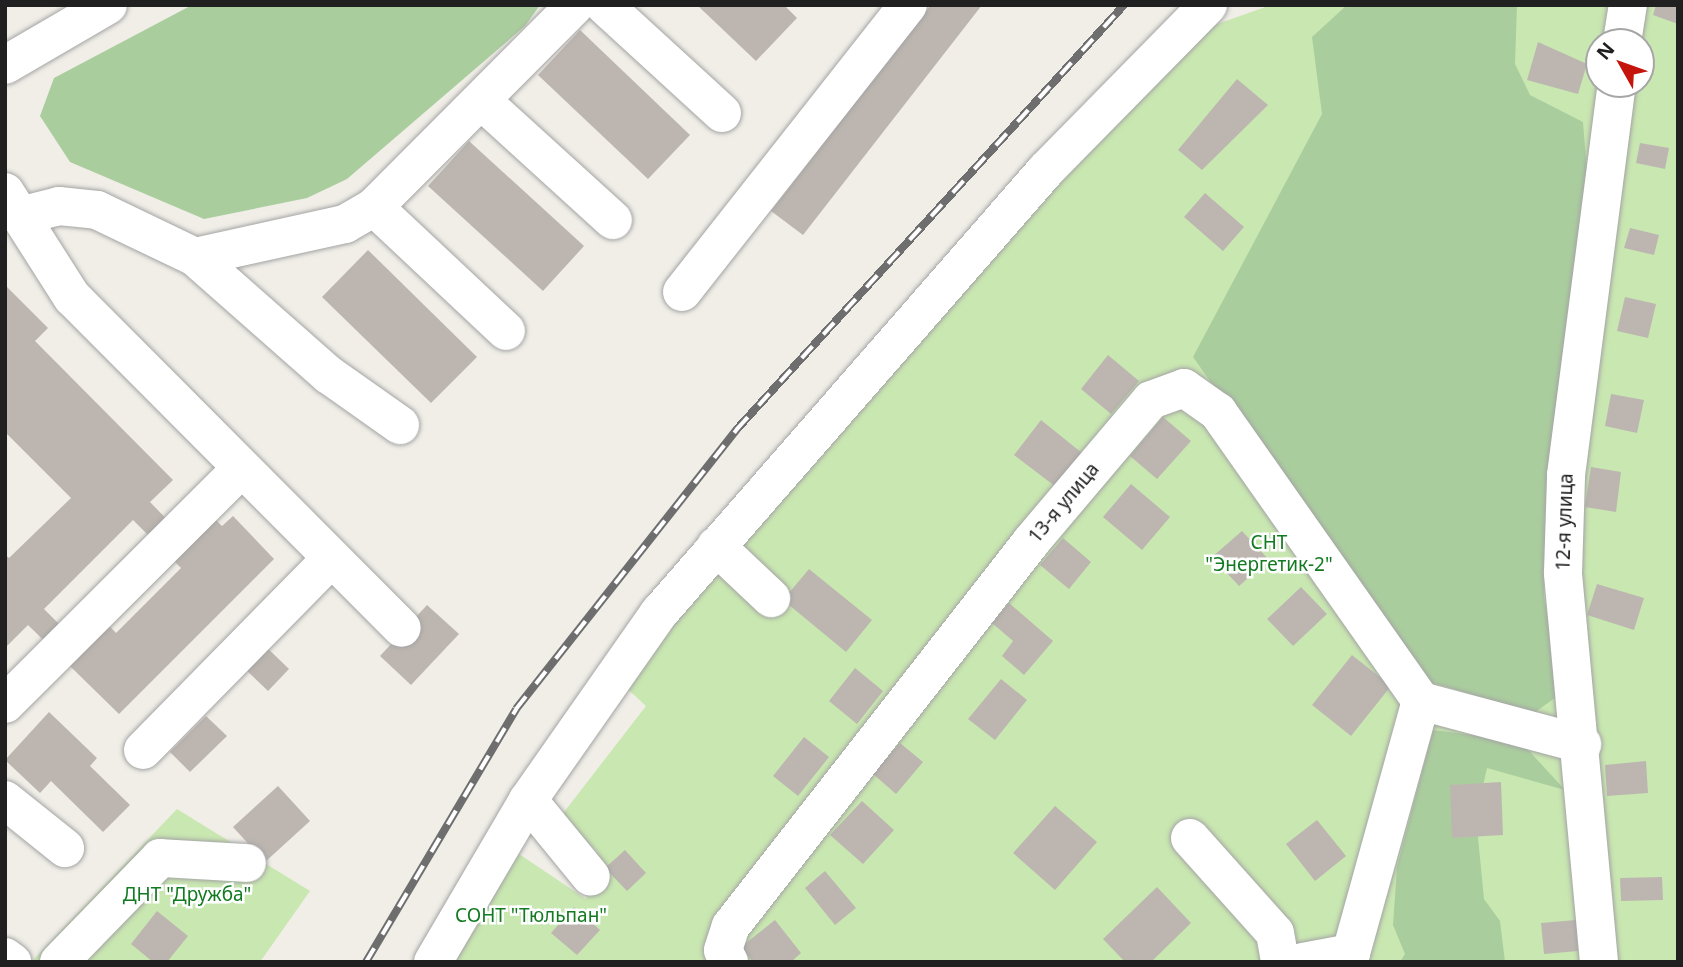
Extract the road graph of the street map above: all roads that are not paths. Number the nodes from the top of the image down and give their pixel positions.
1 (108, 5) edge
2 (575, 5) edge
3 (604, 5) edge
4 (908, 5) edge
5 (1208, 5) edge
6 (1628, 5) edge
7 (1624, 28) edge
8 (5, 65) edge
9 (1614, 98) edge
10 (482, 101) junction
11 (722, 113) dead end
12 (13, 204) edge
13 (374, 207) junction
14 (613, 220) dead end
15 (195, 257) junction
16 (682, 292) dead end
17 (506, 331) dead end
18 (400, 425) dead end
19 (239, 471) junction
20 (716, 546) junction
21 (329, 561) junction
22 (771, 598) dead end
23 (402, 628) dead end
24 (1421, 701) junction
25 (5, 704) edge
26 (1582, 744) junction
27 (143, 750) dead end
28 (5, 800) edge
29 (528, 800) junction
30 (1190, 838) dead end
31 (65, 848) dead end
32 (247, 863) dead end
33 (591, 877) dead end
34 (726, 956) edge
35 (5, 957) edge
36 (12, 962) edge
37 (59, 962) edge
38 (432, 962) edge
39 (1280, 962) edge
40 (1303, 962) edge
41 (1599, 962) edge

1 - 8 street
2 - 10 street
3 - 11 street
4 - 16 street
5 - 20 street
6 - 7 street
9 - 26 street, 12-я улица
10 - 13 street
10 - 14 street
12 - 15 street
12 - 19 street
13 - 15 street
13 - 17 street
15 - 18 street
19 - 21 street
19 - 25 street
20 - 22 street
20 - 29 street
21 - 23 street
21 - 27 street
24 - 26 street
24 - 34 street, 13-я улица
24 - 40 street
26 - 41 street, 12-я улица
28 - 31 street
29 - 33 street
29 - 38 street
30 - 39 street
32 - 37 street
35 - 36 street

